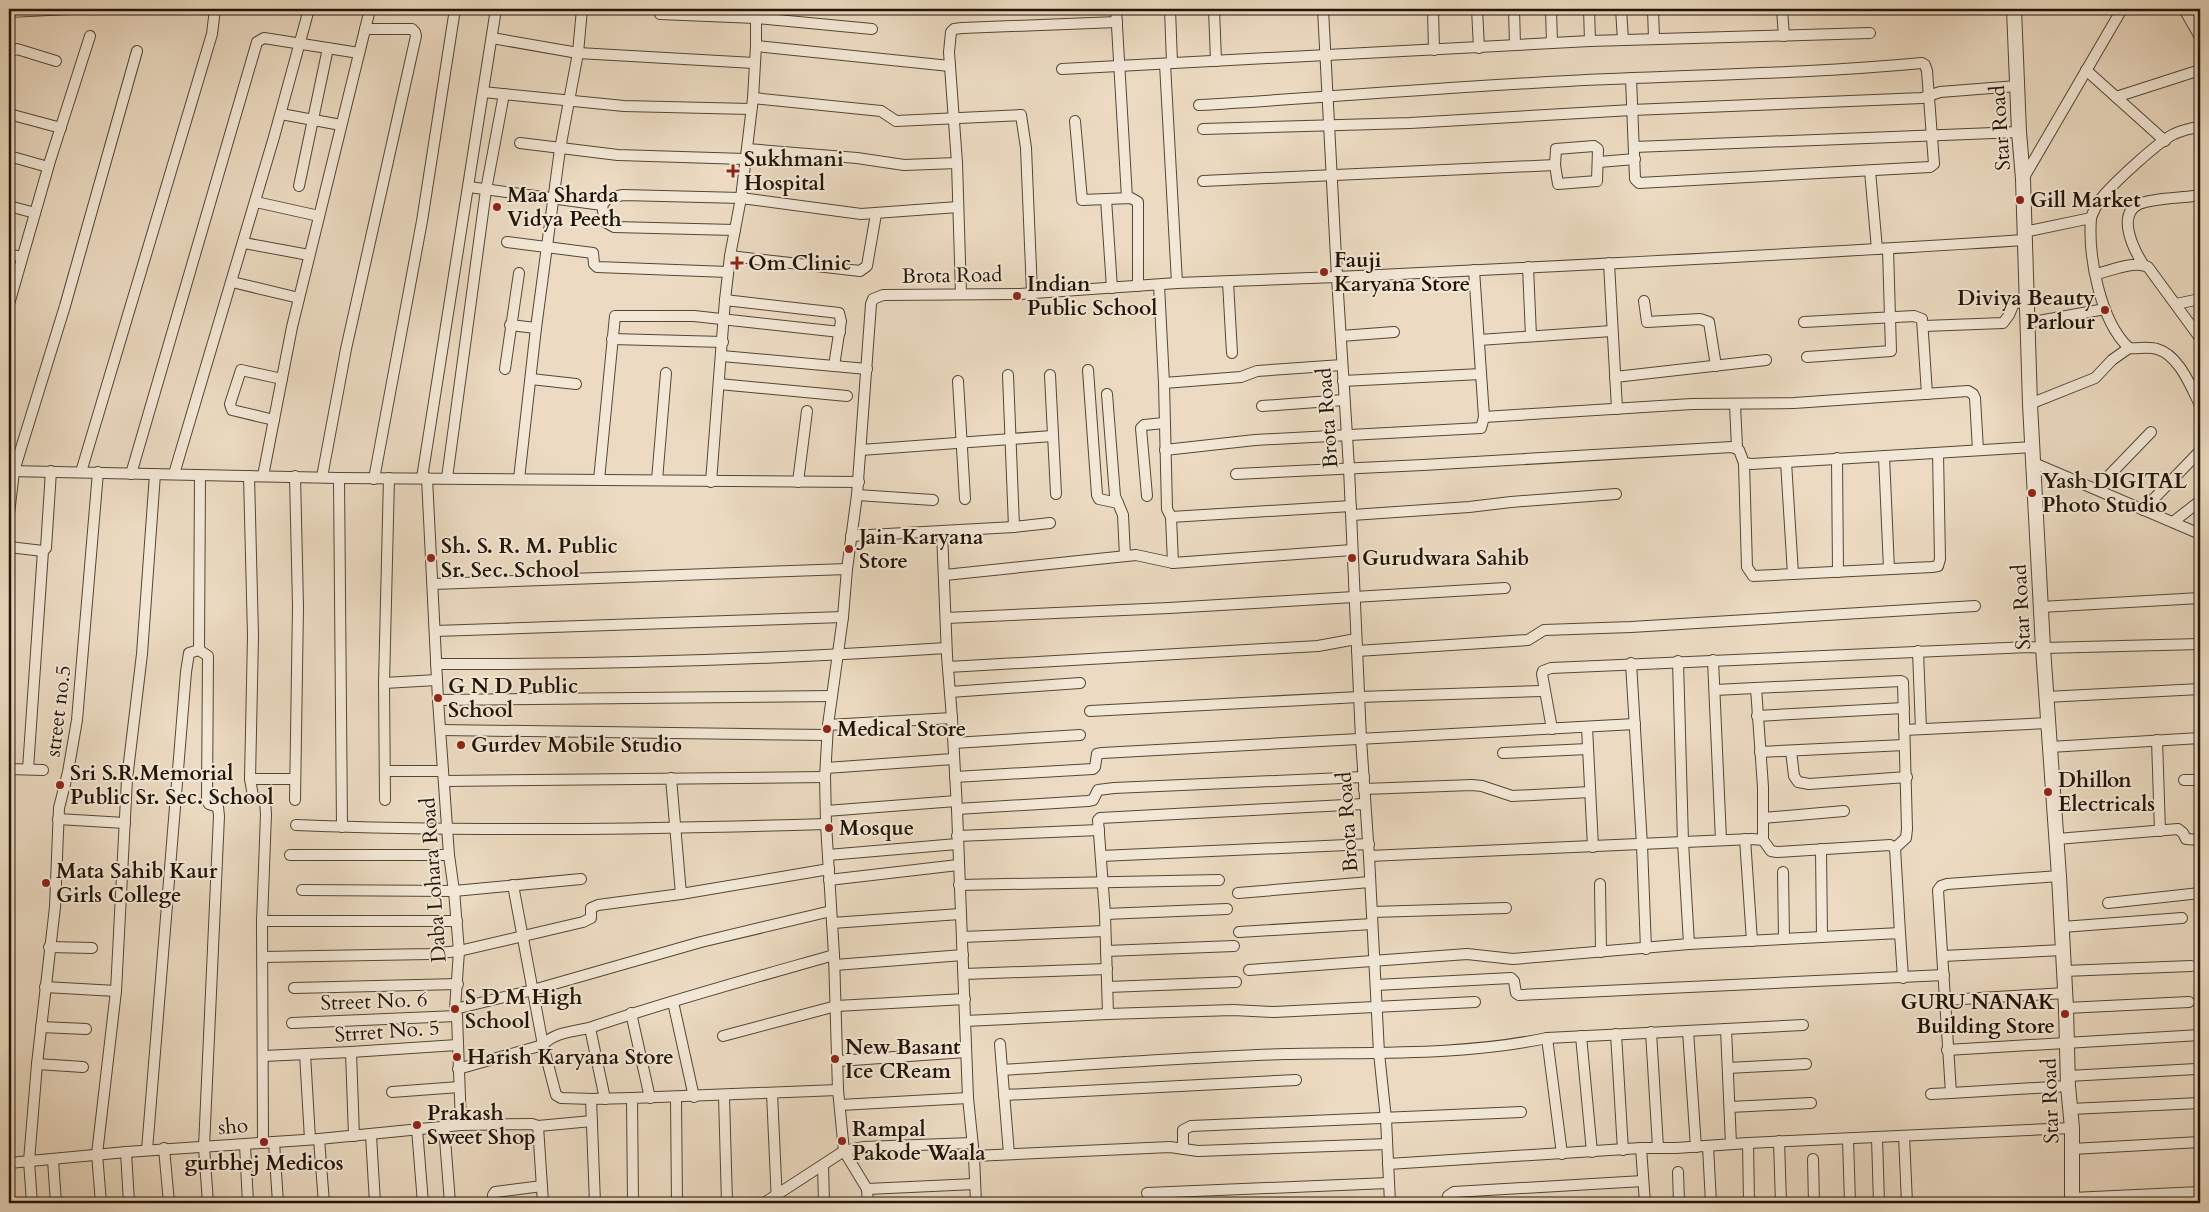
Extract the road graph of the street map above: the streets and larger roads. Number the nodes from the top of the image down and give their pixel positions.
1 (54, 9) edge
2 (69, 9) edge
3 (214, 9) edge
4 (309, 9) edge
5 (370, 9) edge
6 (455, 9) edge
7 (496, 9) edge
8 (582, 9) edge
9 (1116, 9) edge
10 (1170, 9) edge
11 (1214, 9) edge
12 (1324, 9) edge
13 (1433, 9) edge
14 (1477, 9) edge
15 (1514, 9) edge
16 (1551, 9) edge
17 (1589, 9) edge
18 (1621, 9) edge
19 (1653, 9) edge
20 (1782, 9) edge
21 (2014, 9) edge
22 (2122, 9) edge
23 (2184, 9) edge
24 (9, 12) edge
25 (756, 13) edge
26 (660, 14) dead end
27 (1118, 22) junction
28 (365, 29) junction
29 (872, 29) dead end
30 (1870, 33) dead end
31 (90, 36) dead end
32 (1784, 36) junction
33 (2200, 37) edge
34 (492, 38) junction
35 (1654, 39) junction
36 (1623, 40) junction
37 (1590, 41) junction
38 (301, 43) junction
39 (1552, 43) junction
40 (1515, 45) junction
41 (756, 46) junction
42 (328, 48) junction
43 (1479, 48) junction
44 (1434, 50) junction
45 (137, 51) dead end
46 (9, 52) edge
47 (359, 53) junction
48 (578, 53) junction
49 (1325, 55) junction
50 (56, 61) dead end
51 (1216, 61) junction
52 (754, 63) junction
53 (1169, 64) junction
54 (950, 66) junction
55 (1121, 66) junction
56 (1062, 69) dead end
57 (2086, 70) junction
58 (2200, 70) edge
59 (1631, 78) junction
60 (2017, 86) junction
61 (483, 92) junction
62 (504, 94) junction
63 (1930, 95) junction
64 (1327, 97) junction
65 (2116, 97) junction
66 (753, 98) junction
67 (570, 102) junction
68 (1199, 105) dead end
69 (751, 109) junction
70 (1632, 110) junction
71 (9, 114) edge
72 (281, 114) junction
73 (954, 118) junction
74 (313, 120) junction
75 (1075, 121) dead end
76 (341, 125) junction
77 (1328, 126) junction
78 (2200, 127) edge
79 (61, 128) junction
80 (1203, 129) dead end
81 (2019, 132) junction
82 (1932, 135) junction
83 (2165, 141) junction
84 (520, 143) dead end
85 (1634, 147) junction
86 (560, 149) junction
87 (747, 149) junction
88 (9, 156) edge
89 (746, 160) junction
90 (1635, 160) junction
91 (1599, 162) junction
92 (957, 163) junction
93 (1555, 165) junction
94 (48, 167) junction
95 (1870, 171) junction
96 (1331, 176) junction
97 (2023, 179) junction
98 (1203, 181) dead end
99 (299, 186) dead end
100 (469, 188) junction
101 (486, 190) junction
102 (2194, 196) dead end
103 (554, 198) junction
104 (741, 198) junction
105 (1126, 198) junction
106 (1106, 200) junction
107 (256, 202) junction
108 (602, 205) junction
109 (9, 206) edge
110 (958, 207) junction
111 (35, 213) junction
112 (876, 214) junction
113 (319, 216) junction
114 (2091, 218) junction
115 (736, 230) junction
116 (2024, 236) junction
117 (507, 242) dead end
118 (244, 243) junction
119 (548, 247) junction
120 (1882, 249) junction
121 (9, 254) edge
122 (310, 255) junction
123 (730, 256) junction
124 (22, 258) junction
125 (1608, 263) junction
126 (2143, 264) junction
127 (1528, 267) junction
128 (1474, 270) junction
129 (519, 272) dead end
130 (728, 272) junction
131 (2096, 274) junction
132 (1337, 277) junction
133 (232, 282) junction
134 (1228, 282) junction
135 (1177, 284) junction
136 (1159, 285) junction
137 (1138, 286) junction
138 (1112, 288) junction
139 (1032, 293) junction
140 (962, 294) junction
141 (299, 298) junction
142 (2200, 299) edge
143 (725, 300) junction
144 (9, 301) edge
145 (1644, 301) dead end
146 (2026, 302) junction
147 (2176, 304) junction
148 (2105, 309) junction
149 (1891, 317) junction
150 (724, 319) junction
151 (1804, 322) dead end
152 (2027, 323) junction
153 (510, 325) junction
154 (1924, 326) junction
155 (536, 328) junction
156 (1612, 331) junction
157 (840, 332) junction
158 (1394, 332) dead end
159 (1340, 336) junction
160 (1531, 336) junction
161 (2200, 338) edge
162 (612, 339) junction
163 (1479, 340) junction
164 (723, 342) junction
165 (2129, 348) junction
166 (1232, 353) dead end
167 (722, 356) junction
168 (1808, 357) dead end
169 (1766, 360) dead end
170 (1342, 365) junction
171 (834, 366) junction
172 (1716, 366) junction
173 (505, 369) dead end
174 (867, 369) junction
175 (1088, 370) dead end
176 (666, 373) dead end
177 (1481, 374) junction
178 (1008, 375) dead end
179 (1050, 375) dead end
180 (1615, 377) junction
181 (282, 379) junction
182 (531, 379) junction
183 (958, 381) dead end
184 (1344, 381) junction
185 (1164, 383) junction
186 (576, 384) dead end
187 (719, 384) junction
188 (1107, 394) dead end
189 (1927, 394) junction
190 (847, 396) dead end
191 (1344, 400) junction
192 (2030, 404) junction
193 (1736, 405) junction
194 (2200, 405) edge
195 (1262, 406) dead end
196 (1617, 409) junction
197 (807, 411) dead end
198 (1484, 417) junction
199 (274, 420) junction
200 (1164, 423) junction
201 (2151, 432) dead end
202 (1347, 434) junction
203 (1052, 436) junction
204 (1010, 438) junction
205 (961, 441) junction
206 (2033, 446) junction
207 (1736, 447) junction
208 (860, 450) junction
209 (1165, 450) junction
210 (1978, 450) junction
211 (2200, 452) edge
212 (1938, 453) junction
213 (1884, 456) junction
214 (1837, 458) junction
215 (1786, 462) junction
216 (1744, 463) junction
217 (2034, 463) junction
218 (1349, 468) junction
219 (11, 471) edge
220 (51, 471) junction
221 (81, 472) junction
222 (98, 472) junction
223 (131, 474) junction
224 (155, 474) junction
225 (174, 474) junction
226 (1236, 474) dead end
227 (200, 476) junction
228 (249, 476) junction
229 (263, 476) junction
230 (295, 476) junction
231 (322, 478) junction
232 (339, 478) junction
233 (388, 478) junction
234 (425, 478) junction
235 (447, 478) junction
236 (374, 479) junction
237 (519, 479) junction
238 (599, 480) junction
239 (658, 480) junction
240 (711, 482) junction
241 (798, 482) junction
242 (859, 482) junction
243 (2096, 489) junction
244 (1056, 494) dead end
245 (1616, 494) dead end
246 (857, 495) junction
247 (1147, 496) dead end
248 (966, 499) dead end
249 (933, 500) dead end
250 (2200, 501) edge
251 (1118, 503) junction
252 (1352, 510) junction
253 (2143, 510) junction
254 (9, 514) edge
255 (1171, 517) junction
256 (2173, 522) junction
257 (1050, 523) dead end
258 (1014, 528) junction
259 (942, 532) junction
260 (2200, 534) edge
261 (851, 536) junction
262 (9, 547) edge
263 (1352, 550) junction
264 (43, 551) junction
265 (1125, 556) junction
266 (1173, 563) junction
267 (847, 569) junction
268 (1889, 569) junction
269 (1838, 572) junction
270 (1793, 574) junction
271 (945, 575) junction
272 (433, 584) junction
273 (1505, 588) dead end
274 (1354, 596) junction
275 (2200, 598) edge
276 (1975, 606) dead end
277 (2041, 607) junction
278 (843, 617) junction
279 (946, 618) junction
280 (435, 630) junction
281 (1356, 639) junction
282 (2200, 644) edge
283 (946, 648) junction
284 (2043, 648) junction
285 (199, 650) junction
286 (1357, 651) junction
287 (1918, 651) junction
288 (838, 655) junction
289 (1713, 660) junction
290 (1678, 661) junction
291 (1631, 663) junction
292 (436, 664) junction
293 (948, 667) junction
294 (437, 680) junction
295 (384, 683) junction
296 (1080, 683) dead end
297 (1756, 688) junction
298 (2200, 689) edge
299 (1715, 690) junction
300 (1543, 691) junction
301 (950, 692) junction
302 (831, 696) junction
303 (1359, 697) junction
304 (2046, 697) junction
305 (438, 700) junction
306 (1904, 708) junction
307 (1090, 711) dead end
308 (1757, 716) junction
309 (952, 718) junction
310 (2048, 723) junction
311 (1635, 724) junction
312 (1587, 727) junction
313 (1552, 729) junction
314 (1921, 729) junction
315 (441, 730) junction
316 (827, 730) junction
317 (1904, 730) junction
318 (1080, 735) dead end
319 (2200, 738) edge
320 (1361, 739) junction
321 (2157, 740) junction
322 (954, 743) junction
323 (1904, 745) junction
324 (2050, 748) junction
325 (1588, 749) junction
326 (1791, 751) junction
327 (1760, 752) junction
328 (1503, 753) dead end
329 (953, 759) junction
330 (9, 769) edge
331 (28, 769) junction
332 (43, 770) dead end
333 (385, 771) junction
334 (826, 773) junction
335 (444, 776) junction
336 (955, 777) junction
337 (1364, 777) junction
338 (1907, 777) junction
339 (671, 778) junction
340 (250, 779) junction
341 (294, 779) junction
342 (2184, 780) dead end
343 (2200, 780) edge
344 (1364, 789) junction
345 (1590, 792) junction
346 (294, 800) dead end
347 (385, 800) dead end
348 (1364, 804) junction
349 (956, 805) junction
350 (826, 811) junction
351 (1844, 811) dead end
352 (1763, 818) junction
353 (58, 819) junction
354 (125, 823) junction
355 (826, 824) junction
356 (296, 825) dead end
357 (342, 827) junction
358 (675, 828) junction
359 (448, 829) junction
360 (1099, 830) junction
361 (2160, 832) junction
362 (1746, 839) junction
363 (2057, 839) junction
364 (957, 840) junction
365 (1721, 840) junction
366 (1763, 840) junction
367 (2200, 840) edge
368 (1683, 842) junction
369 (1369, 844) junction
370 (1642, 845) junction
371 (1592, 847) junction
372 (1895, 848) junction
373 (1821, 849) junction
374 (290, 855) dead end
375 (449, 855) junction
376 (828, 855) junction
377 (1101, 856) junction
378 (1369, 856) junction
379 (958, 865) junction
380 (829, 869) junction
381 (1783, 872) dead end
382 (2059, 876) junction
383 (581, 879) dead end
384 (829, 880) junction
385 (1219, 880) dead end
386 (1103, 882) junction
387 (1370, 882) junction
388 (1600, 884) dead end
389 (512, 885) junction
390 (959, 885) junction
391 (302, 890) dead end
392 (454, 890) junction
393 (1238, 893) dead end
394 (2200, 893) edge
395 (681, 894) junction
396 (2108, 903) dead end
397 (1506, 908) dead end
398 (1227, 909) dead end
399 (831, 911) junction
400 (1372, 912) junction
401 (960, 914) junction
402 (1105, 914) junction
403 (2182, 918) dead end
404 (457, 921) junction
405 (262, 922) junction
406 (832, 923) junction
407 (1372, 924) junction
408 (2062, 927) junction
409 (1105, 931) junction
410 (1239, 932) dead end
411 (1900, 933) junction
412 (522, 936) junction
413 (962, 937) junction
414 (1822, 937) junction
415 (1784, 939) junction
416 (1752, 941) junction
417 (1689, 944) junction
418 (1234, 946) dead end
419 (49, 947) junction
420 (92, 948) dead end
421 (1646, 949) junction
422 (2063, 950) junction
423 (459, 951) junction
424 (1106, 951) junction
425 (1602, 952) junction
426 (963, 955) junction
427 (1943, 956) junction
428 (263, 957) junction
429 (834, 960) junction
430 (1375, 961) junction
431 (2190, 966) dead end
432 (1107, 968) junction
433 (1249, 970) dead end
434 (2064, 971) junction
435 (964, 974) junction
436 (1944, 975) junction
437 (1903, 978) junction
438 (1236, 982) dead end
439 (458, 984) junction
440 (1376, 985) junction
441 (45, 987) junction
442 (1108, 987) junction
443 (294, 988) dead end
444 (533, 990) junction
445 (116, 991) junction
446 (2065, 993) junction
447 (965, 999) junction
448 (1946, 1000) junction
449 (673, 1002) junction
450 (1475, 1002) dead end
451 (2189, 1002) dead end
452 (836, 1006) junction
453 (1376, 1008) junction
454 (2066, 1008) junction
455 (456, 1012) junction
456 (631, 1013) junction
457 (1108, 1014) junction
458 (965, 1022) junction
459 (292, 1023) dead end
460 (1803, 1025) dead end
461 (41, 1027) junction
462 (590, 1028) junction
463 (86, 1029) dead end
464 (1726, 1029) junction
465 (1688, 1030) junction
466 (1651, 1032) junction
467 (1616, 1034) junction
468 (2200, 1035) edge
469 (722, 1036) dead end
470 (1581, 1036) junction
471 (1547, 1038) junction
472 (2068, 1043) junction
473 (543, 1044) junction
474 (1000, 1044) dead end
475 (456, 1045) junction
476 (1947, 1050) junction
477 (351, 1052) junction
478 (966, 1052) junction
479 (1378, 1053) junction
480 (305, 1054) junction
481 (263, 1056) junction
482 (838, 1061) junction
483 (37, 1064) junction
484 (1806, 1064) dead end
485 (83, 1067) dead end
486 (1728, 1068) junction
487 (458, 1069) junction
488 (2196, 1069) dead end
489 (1002, 1070) junction
490 (1296, 1080) dead end
491 (2068, 1081) junction
492 (459, 1087) junction
493 (838, 1090) junction
494 (392, 1092) dead end
495 (772, 1093) junction
496 (1950, 1093) junction
497 (1932, 1094) dead end
498 (1004, 1095) junction
499 (724, 1096) junction
500 (694, 1097) junction
501 (632, 1098) junction
502 (650, 1098) junction
503 (676, 1098) junction
504 (968, 1098) junction
505 (593, 1099) junction
506 (605, 1099) junction
507 (1811, 1103) dead end
508 (2200, 1103) edge
509 (840, 1105) junction
510 (1730, 1107) junction
511 (2070, 1109) junction
512 (1521, 1112) dead end
513 (1386, 1119) junction
514 (592, 1122) junction
515 (461, 1125) junction
516 (444, 1126) junction
517 (538, 1126) junction
518 (2072, 1128) junction
519 (417, 1129) junction
520 (371, 1135) junction
521 (354, 1136) junction
522 (1904, 1136) junction
523 (1877, 1138) junction
524 (314, 1139) junction
525 (1848, 1139) junction
526 (1779, 1141) junction
527 (263, 1142) junction
528 (274, 1142) junction
529 (972, 1142) junction
530 (2200, 1142) edge
531 (1748, 1143) junction
532 (1387, 1144) junction
533 (1731, 1144) junction
534 (245, 1145) junction
535 (1708, 1146) junction
536 (204, 1147) junction
537 (1658, 1147) junction
538 (1696, 1147) junction
539 (164, 1148) junction
540 (1641, 1148) junction
541 (1183, 1149) junction
542 (2072, 1149) junction
543 (147, 1150) junction
544 (1623, 1150) junction
545 (844, 1151) junction
546 (126, 1152) junction
547 (1592, 1152) junction
548 (97, 1154) junction
549 (1009, 1154) junction
550 (1562, 1154) junction
551 (974, 1156) junction
552 (1814, 1158) dead end
553 (53, 1160) junction
554 (30, 1161) junction
555 (9, 1163) edge
556 (1388, 1164) junction
557 (822, 1165) junction
558 (1678, 1172) dead end
559 (1643, 1180) junction
560 (1388, 1183) junction
561 (975, 1184) junction
562 (542, 1186) junction
563 (867, 1189) junction
564 (2200, 1192) edge
565 (1147, 1194) dead end
566 (777, 1199) edge
567 (2072, 1201) edge
568 (32, 1203) edge
569 (56, 1203) edge
570 (101, 1203) edge
571 (130, 1203) edge
572 (169, 1203) edge
573 (208, 1203) edge
574 (248, 1203) edge
575 (278, 1203) edge
576 (324, 1203) edge
577 (375, 1203) edge
578 (423, 1203) edge
579 (450, 1203) edge
580 (493, 1203) edge
581 (542, 1203) edge
582 (595, 1203) edge
583 (633, 1203) edge
584 (677, 1203) edge
585 (727, 1203) edge
586 (764, 1203) edge
587 (824, 1203) edge
588 (868, 1203) edge
589 (976, 1203) edge
590 (1390, 1203) edge
591 (1447, 1203) edge
592 (1645, 1203) edge
593 (1679, 1203) edge
594 (1711, 1203) edge
595 (1749, 1203) edge
596 (1781, 1203) edge
597 (1814, 1203) edge
598 (1850, 1203) edge
599 (1879, 1203) edge
600 (1907, 1203) edge

1 - 2 street
1 - 24 street
3 - 221 street
4 - 38 street
5 - 28 street
6 - 236 street
7 - 34 street, Daba Lohara Road
8 - 48 street
9 - 27 street
10 - 53 street
11 - 51 street
12 - 49 street
13 - 44 street
14 - 43 street
15 - 40 street
16 - 39 street
17 - 37 street
18 - 36 street
19 - 35 street
20 - 32 street
21 - 60 street, Star Road
22 - 57 street
23 - 33 street
25 - 26 street
25 - 29 street
25 - 41 street
27 - 54 street
27 - 55 street
28 - 47 street
28 - 231 street
30 - 32 street
31 - 79 street
32 - 35 street
34 - 48 street
34 - 61 street, Daba Lohara Road
35 - 36 street
36 - 37 street
37 - 39 street
38 - 42 street
38 - 72 street
38 - 223 street
39 - 40 street
40 - 43 street
41 - 52 street
41 - 54 street
42 - 47 street
42 - 74 street
43 - 44 street
44 - 49 street
45 - 219 street
46 - 50 street
47 - 76 street
48 - 52 street
48 - 67 street
49 - 51 street
49 - 64 street
51 - 53 street
52 - 66 street
53 - 55 street
53 - 135 street
54 - 73 street
55 - 56 street
55 - 105 street
57 - 65 street
57 - 97 street
58 - 65 street
59 - 63 street
59 - 64 street
59 - 70 street
60 - 63 street
60 - 81 street, Star Road
61 - 62 street
61 - 100 street, Daba Lohara Road
62 - 67 street
62 - 101 street
63 - 70 street
63 - 82 street
64 - 68 street
64 - 77 street
65 - 83 street
66 - 69 street
66 - 73 street
67 - 69 street
67 - 86 street
69 - 87 street
70 - 77 street
70 - 85 street
71 - 79 street
72 - 74 street
72 - 107 street
73 - 92 street
73 - 139 street
74 - 76 street
74 - 99 street
75 - 106 street
76 - 113 street
77 - 80 street
77 - 96 street
78 - 83 street
79 - 94 street
81 - 82 street
81 - 97 street, Star Road
82 - 85 street
82 - 95 street
83 - 114 street
84 - 86 street
85 - 90 street
86 - 89 street
86 - 103 street
87 - 89 street
87 - 92 street
88 - 94 street
89 - 104 street
90 - 91 street
90 - 95 street
91 - 93 street
91 - 93 street
92 - 110 street
93 - 96 street
94 - 111 street
95 - 120 street
96 - 98 street
96 - 132 street
97 - 116 street, Star Road
100 - 101 street
100 - 234 street, Daba Lohara Road
101 - 103 street
101 - 235 street
102 - 126 street
103 - 108 street
103 - 119 street
104 - 108 street
104 - 112 street
104 - 115 street
105 - 106 street
105 - 137 street
106 - 138 street
107 - 113 street
107 - 118 street
108 - 115 street
109 - 111 street
110 - 112 street
110 - 140 street
111 - 124 street
112 - 123 street
113 - 122 street
114 - 116 street
114 - 131 street
115 - 123 street
116 - 120 street
116 - 146 street, Star Road
117 - 119 street
118 - 122 street
118 - 133 street
119 - 130 street
119 - 155 street
120 - 125 street
120 - 149 street
121 - 124 street
122 - 141 street
123 - 130 street
124 - 144 street
125 - 127 street
125 - 156 street
126 - 131 street
126 - 147 street
127 - 128 street
127 - 160 street
128 - 132 street
128 - 163 street
129 - 153 street
130 - 143 street
131 - 148 street
132 - 134 street, Brota Road
132 - 159 street, Brota Road
133 - 141 street
133 - 225 street
134 - 135 street, Brota Road
134 - 166 street
135 - 136 street, Brota Road
136 - 137 street, Brota Road
136 - 185 street
137 - 138 street, Brota Road
138 - 139 street, Brota Road
139 - 140 street, Brota Road
140 - 174 street, Brota Road
141 - 181 street
142 - 147 street
143 - 150 street
143 - 157 street
145 - 172 street
146 - 152 street, Star Road
146 - 154 street
147 - 161 street
148 - 152 street
148 - 165 street
149 - 151 street
149 - 154 street
149 - 168 street
150 - 157 street
150 - 162 street
150 - 164 street
152 - 192 street, Star Road
153 - 155 street
153 - 173 street
154 - 189 street
155 - 182 street
156 - 160 street
156 - 180 street
157 - 171 street
158 - 159 street
159 - 170 street, Brota Road
160 - 163 street
162 - 164 street
162 - 238 street
163 - 177 street
164 - 167 street
165 - 192 street
165 - 194 street
167 - 171 street
167 - 187 street
169 - 172 street
170 - 184 street, Brota Road
170 - 185 street
171 - 174 street
172 - 180 street
174 - 208 street, Brota Road
175 - 251 street
176 - 239 street
177 - 184 street
177 - 198 street
178 - 204 street
179 - 203 street
180 - 196 street
181 - 199 street
181 - 199 street
182 - 186 street
182 - 237 street
183 - 205 street
184 - 191 street, Brota Road
185 - 200 street
187 - 190 street
187 - 240 street
188 - 251 street
189 - 193 street
189 - 210 street
191 - 195 street
191 - 202 street, Brota Road
192 - 206 street, Star Road
193 - 196 street
193 - 207 street
196 - 198 street
197 - 241 street
198 - 202 street
199 - 229 street
200 - 209 street
200 - 247 street
201 - 243 street
202 - 209 street
202 - 218 street, Brota Road
203 - 204 street
203 - 244 street
204 - 205 street
204 - 258 street
205 - 208 street
205 - 248 street
206 - 210 street
206 - 217 street, Star Road
207 - 216 street
207 - 218 street
208 - 242 street, Brota Road
209 - 255 street
210 - 212 street
211 - 253 street
212 - 213 street
212 - 268 street
213 - 214 street
213 - 268 street
214 - 215 street
214 - 269 street
215 - 216 street
215 - 270 street
216 - 270 street
217 - 243 street
217 - 277 street, Star Road
218 - 226 street
218 - 252 street, Brota Road
219 - 220 street
219 - 254 street
220 - 221 street
220 - 264 street
221 - 222 street
222 - 223 street
222 - 353 street, street no.5
223 - 224 street
224 - 225 street
224 - 354 street
225 - 227 street
227 - 228 street
227 - 285 street
228 - 229 street
228 - 340 street
229 - 230 street
230 - 231 street
230 - 341 street
231 - 232 street
232 - 236 street
232 - 357 street
233 - 234 street
233 - 236 street
233 - 295 street
234 - 235 street
234 - 272 street, Daba Lohara Road
235 - 237 street
237 - 238 street
238 - 239 street
239 - 240 street
240 - 241 street
241 - 242 street
242 - 246 street, Brota Road
243 - 253 street
245 - 252 street
246 - 249 street
246 - 261 street, Brota Road
250 - 256 street
251 - 265 street
252 - 255 street
252 - 263 street, Brota Road
253 - 256 street
255 - 266 street
256 - 260 street
257 - 258 street
258 - 259 street
259 - 261 street
259 - 271 street
261 - 267 street, Brota Road
262 - 264 street
263 - 266 street
263 - 274 street, Brota Road
264 - 331 street
265 - 266 street
265 - 271 street
267 - 272 street
267 - 278 street, Brota Road
268 - 269 street
269 - 270 street
271 - 279 street
272 - 280 street, Daba Lohara Road
273 - 274 street
274 - 279 street
274 - 281 street, Brota Road
275 - 277 street
276 - 286 street
277 - 284 street, Star Road
278 - 280 street
278 - 288 street, Brota Road
279 - 283 street
280 - 292 street, Daba Lohara Road
281 - 286 street, Brota Road
281 - 293 street
282 - 284 street
283 - 288 street
283 - 293 street
284 - 287 street
284 - 304 street, Star Road
285 - 536 street
285 - 543 street
286 - 303 street, Brota Road
287 - 289 street
287 - 314 street
288 - 292 street
288 - 302 street, Brota Road
289 - 290 street
289 - 299 street
290 - 291 street
290 - 368 street
291 - 300 street
291 - 311 street
292 - 294 street, Daba Lohara Road
293 - 301 street
294 - 295 street
294 - 305 street, Daba Lohara Road
295 - 333 street
296 - 301 street
297 - 299 street
297 - 306 street
297 - 308 street
298 - 304 street
299 - 365 street
300 - 303 street
300 - 313 street
301 - 309 street
302 - 305 street
302 - 316 street, Brota Road
303 - 307 street
303 - 320 street, Brota Road
304 - 310 street, Star Road
305 - 315 street, Daba Lohara Road
306 - 308 street
306 - 317 street
308 - 327 street
309 - 316 street
309 - 322 street
310 - 314 street
310 - 324 street, Star Road
311 - 312 street
311 - 370 street
312 - 313 street
312 - 325 street
313 - 320 street
314 - 317 street
315 - 316 street
315 - 335 street, Daba Lohara Road
316 - 334 street, Brota Road
317 - 323 street
318 - 322 street
319 - 321 street
320 - 336 street
320 - 337 street, Brota Road
321 - 324 street
321 - 361 street
322 - 329 street
323 - 326 street
323 - 338 street
324 - 363 street, Star Road
325 - 328 street
325 - 345 street
326 - 327 street
326 - 338 street
327 - 352 street
329 - 334 street
329 - 336 street
330 - 331 street
331 - 332 street
333 - 335 street
333 - 347 street
334 - 339 street
334 - 350 street, Brota Road
335 - 339 street
335 - 359 street, Daba Lohara Road
336 - 349 street
337 - 344 street, Brota Road
337 - 349 street
338 - 372 street
339 - 358 street
340 - 341 street
340 - 405 street
341 - 346 street
342 - 343 street
344 - 345 street
344 - 348 street, Brota Road
345 - 371 street
348 - 360 street
348 - 369 street, Brota Road
349 - 350 street
349 - 364 street
350 - 355 street, Brota Road
351 - 352 street
352 - 366 street
353 - 354 street
353 - 419 street, street no.5
354 - 445 street
355 - 358 street
355 - 376 street, Brota Road
356 - 357 street
357 - 359 street
358 - 359 street
358 - 395 street
359 - 375 street, Daba Lohara Road
360 - 364 street
360 - 377 street
361 - 363 street
361 - 367 street
362 - 365 street
362 - 366 street
362 - 416 street
363 - 382 street, Star Road
364 - 376 street
364 - 379 street
365 - 368 street
366 - 373 street
368 - 370 street
368 - 417 street
369 - 377 street
369 - 378 street, Brota Road
370 - 371 street
370 - 421 street
371 - 378 street
372 - 373 street
372 - 411 street
373 - 414 street
374 - 375 street
375 - 392 street, Daba Lohara Road
376 - 380 street, Brota Road
377 - 386 street
378 - 387 street, Brota Road
379 - 384 street
379 - 390 street
380 - 384 street, Brota Road
380 - 395 street
381 - 415 street
382 - 408 street, Star Road
382 - 427 street
383 - 389 street
384 - 399 street, Brota Road
385 - 386 street
386 - 390 street
386 - 402 street
387 - 393 street
387 - 400 street, Brota Road
388 - 425 street
389 - 392 street
389 - 412 street
390 - 401 street
391 - 392 street
392 - 404 street, Daba Lohara Road
394 - 396 street
395 - 412 street
397 - 400 street
398 - 402 street
399 - 406 street, Brota Road
399 - 444 street, Street No. 6
400 - 407 street, Brota Road
401 - 406 street
401 - 413 street
402 - 409 street
403 - 408 street
404 - 405 street
404 - 423 street, Daba Lohara Road
405 - 428 street
406 - 429 street, Brota Road
407 - 410 street
407 - 430 street, Brota Road
408 - 422 street, Star Road
409 - 413 street
409 - 424 street
411 - 414 street
411 - 437 street
412 - 423 street
412 - 444 street
413 - 426 street
414 - 415 street
415 - 416 street
416 - 417 street
417 - 421 street
418 - 424 street
419 - 420 street
419 - 441 street, street no.5
421 - 425 street
422 - 427 street
422 - 434 street, Star Road
423 - 428 street
423 - 439 street, Daba Lohara Road
424 - 432 street
425 - 430 street
426 - 429 street
426 - 435 street
427 - 436 street
428 - 481 street
429 - 449 street
429 - 452 street, Brota Road
430 - 433 street
430 - 440 street, Brota Road
431 - 434 street
432 - 435 street
432 - 442 street
434 - 446 street, Star Road
435 - 447 street
436 - 437 street
436 - 448 street
437 - 440 street
438 - 442 street
439 - 443 street
439 - 455 street, Daba Lohara Road
440 - 453 street, Brota Road
441 - 445 street
441 - 461 street, street no.5
442 - 457 street
444 - 455 street, Street No. 6
444 - 473 street
445 - 548 street
446 - 448 street
446 - 454 street, Star Road
447 - 452 street
447 - 458 street
448 - 476 street
449 - 456 street
449 - 500 street
450 - 453 street
451 - 454 street
452 - 469 street
452 - 482 street, Brota Road
453 - 457 street
453 - 479 street, Brota Road
454 - 472 street, Star Road
455 - 459 street, Street No. 6
455 - 475 street, Daba Lohara Road
456 - 462 street
456 - 502 street
457 - 458 street
458 - 478 street
460 - 464 street
461 - 463 street
461 - 483 street, street no.5
462 - 473 street
462 - 506 street
464 - 465 street
464 - 486 street
465 - 466 street
465 - 538 street
466 - 467 street
466 - 537 street
467 - 470 street
467 - 544 street
468 - 472 street
470 - 471 street
470 - 547 street
471 - 479 street
471 - 550 street
472 - 476 street
472 - 491 street, Star Road
473 - 487 street
473 - 505 street
474 - 489 street
475 - 477 street, Strret No. 5
475 - 487 street, Daba Lohara Road
476 - 496 street
477 - 480 street, Strret No. 5
477 - 521 street
478 - 482 street
478 - 504 street
479 - 489 street
479 - 513 street, Brota Road
480 - 481 street, Strret No. 5
480 - 524 street
481 - 527 street
482 - 493 street, Brota Road
483 - 485 street
483 - 554 street, street no.5
484 - 486 street
486 - 510 street
487 - 492 street, Daba Lohara Road
488 - 491 street
489 - 498 street
490 - 498 street
491 - 496 street
491 - 511 street, Star Road
492 - 494 street
492 - 515 street, Daba Lohara Road
493 - 495 street
493 - 509 street, Brota Road
495 - 499 street
495 - 566 street
496 - 497 street
498 - 549 street
499 - 500 street
499 - 585 street
500 - 503 street
501 - 502 street
501 - 506 street
501 - 583 street
502 - 503 street
503 - 584 street
504 - 509 street
504 - 529 street
505 - 506 street
505 - 514 street
507 - 510 street
508 - 511 street
509 - 545 street, Brota Road
510 - 533 street
511 - 518 street, Star Road
512 - 513 street
513 - 532 street, Brota Road
513 - 541 street
514 - 517 street
514 - 582 street
515 - 516 street, sho
515 - 517 street
516 - 519 street, sho
516 - 579 street
517 - 562 street
518 - 522 street
518 - 542 street, Star Road
519 - 520 street, sho
519 - 578 street
520 - 521 street, sho
520 - 577 street
521 - 524 street, sho
522 - 523 street
522 - 600 street
523 - 525 street
523 - 599 street
524 - 528 street, sho
524 - 576 street
525 - 526 street
525 - 598 street
526 - 531 street
526 - 596 street
527 - 528 street, sho
527 - 534 street, sho
528 - 575 street
529 - 545 street
529 - 551 street
530 - 542 street
531 - 533 street
531 - 595 street
532 - 541 street
532 - 556 street, Brota Road
533 - 535 street
534 - 536 street, sho
534 - 574 street
535 - 538 street
535 - 594 street
536 - 539 street, sho
536 - 573 street
537 - 538 street
537 - 540 street
539 - 543 street, sho
539 - 572 street
540 - 544 street
540 - 559 street
541 - 549 street
542 - 567 street, Star Road
543 - 546 street, sho
544 - 547 street
545 - 557 street
545 - 563 street
546 - 548 street, sho
546 - 571 street
547 - 550 street
548 - 553 street, sho
548 - 570 street
549 - 551 street
550 - 556 street
551 - 561 street
552 - 597 street
553 - 554 street, sho
553 - 569 street
554 - 555 street, sho
554 - 568 street, street no.5
556 - 560 street, Brota Road
557 - 566 street
557 - 587 street
558 - 593 street
559 - 591 street
559 - 592 street
560 - 565 street
560 - 590 street, Brota Road
561 - 563 street
561 - 589 street
562 - 580 street
562 - 581 street
563 - 588 street
564 - 567 street
566 - 586 street

